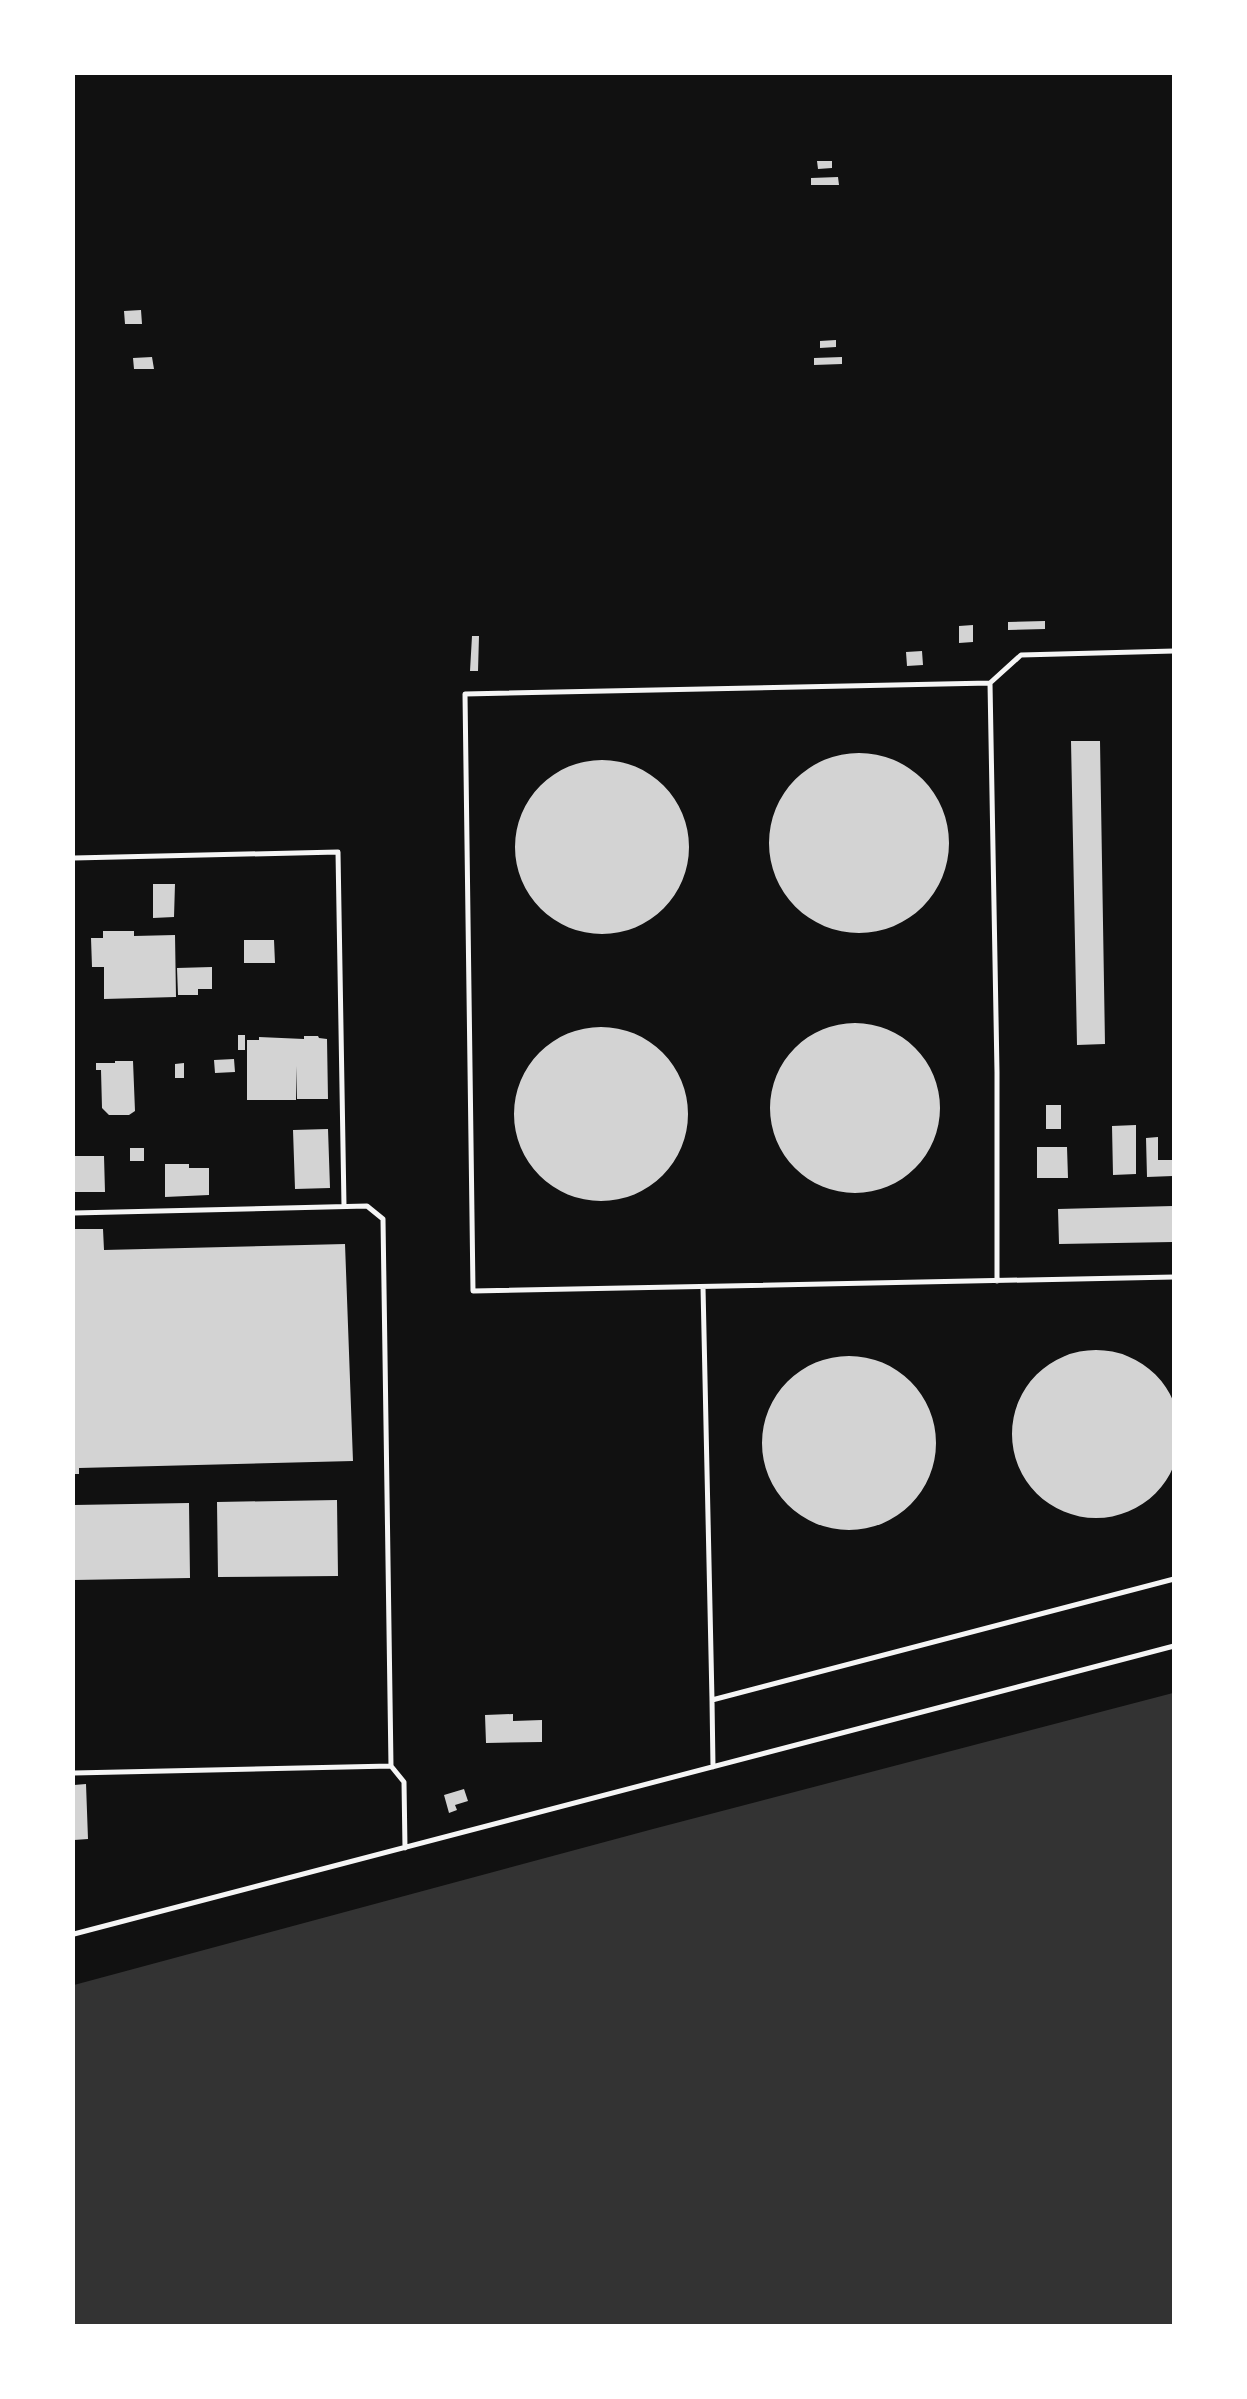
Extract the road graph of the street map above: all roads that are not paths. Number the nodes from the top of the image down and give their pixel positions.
1 (1174, 651) edge
2 (990, 684) junction
3 (74, 858) edge
4 (344, 1206) junction
5 (74, 1213) edge
6 (1174, 1278) edge
7 (997, 1281) junction
8 (703, 1287) junction
9 (1174, 1579) edge
10 (1174, 1646) edge
11 (712, 1700) junction
12 (391, 1766) junction
13 (713, 1767) junction
14 (74, 1773) edge
15 (405, 1848) junction
16 (74, 1934) edge

1 - 2 lane
2 - 7 lane
2 - 8 lane
3 - 4 lane
4 - 5 lane
4 - 12 lane
6 - 7 lane
7 - 8 lane
8 - 11 lane
9 - 11 lane
10 - 13 lane
11 - 13 lane
12 - 14 lane
12 - 15 lane
13 - 15 lane
15 - 16 lane

